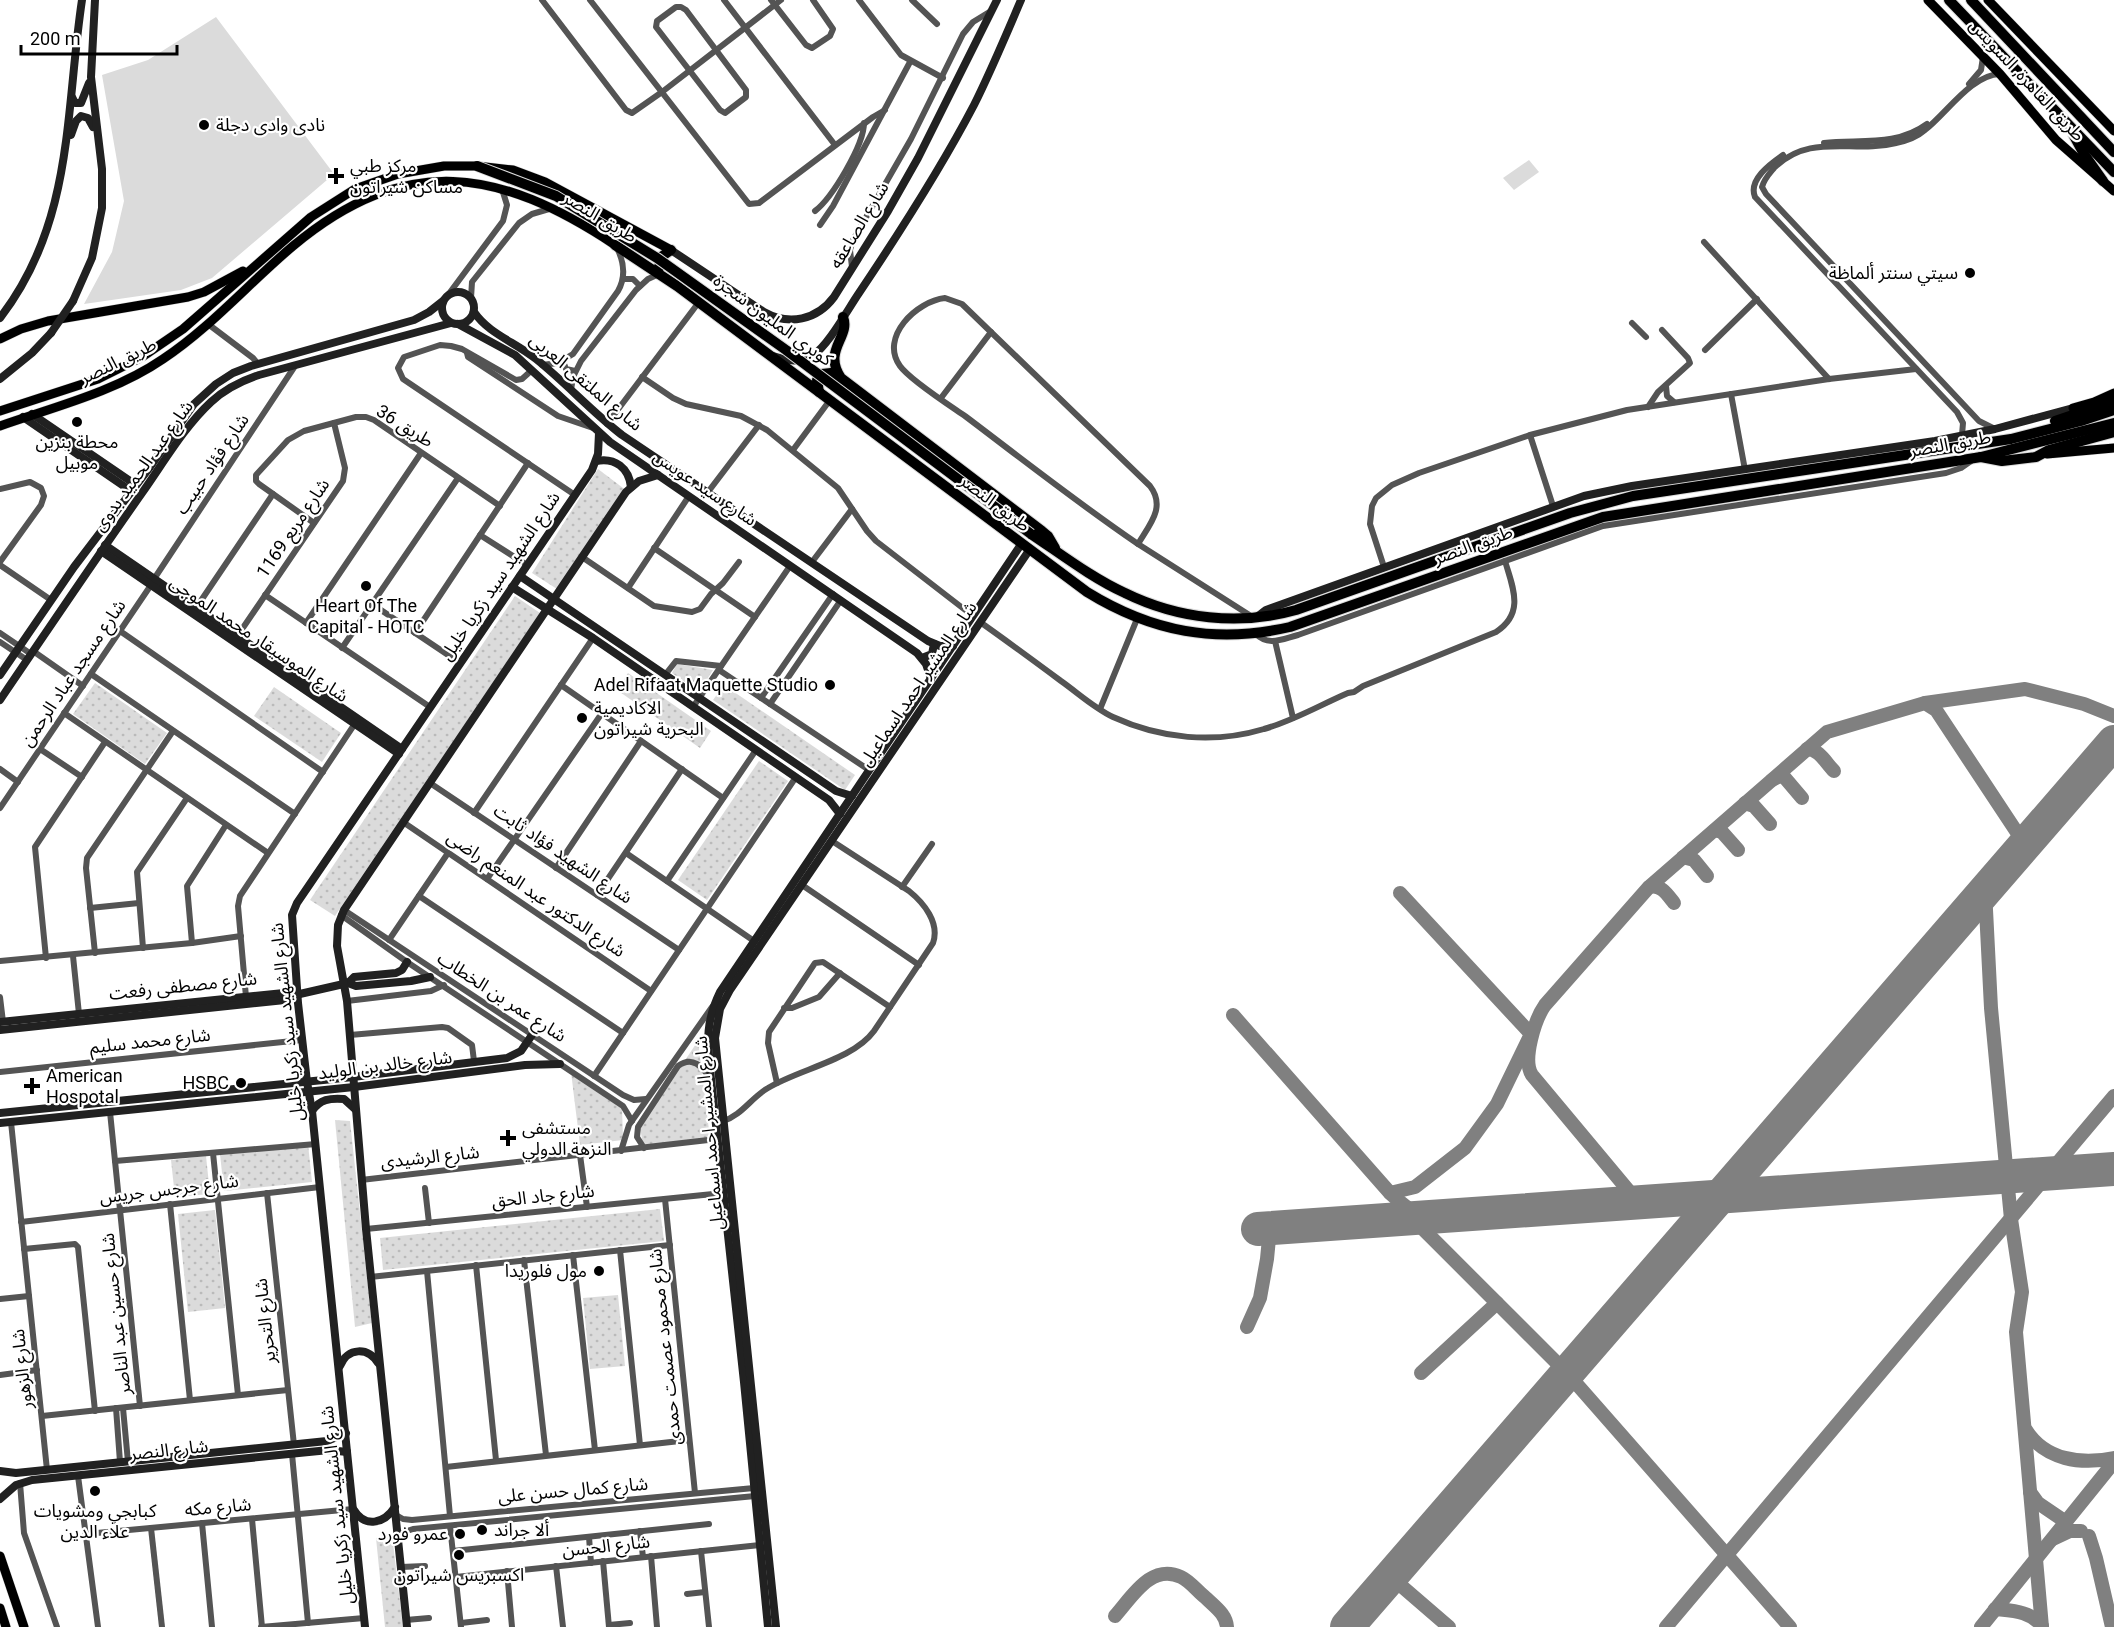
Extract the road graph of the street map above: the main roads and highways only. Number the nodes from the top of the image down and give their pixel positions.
1 (1928, 0) edge
2 (1949, 0) edge
3 (1971, 0) edge
4 (1989, 0) edge
5 (2070, 125) junction
6 (2114, 131) edge
7 (2114, 152) edge
8 (477, 166) junction
9 (2114, 172) edge
10 (2103, 182) junction
11 (2114, 191) edge
12 (615, 245) joint
13 (671, 250) joint
14 (249, 270) junction
15 (661, 274) junction
16 (843, 316) road end
17 (0, 339) edge
18 (846, 382) junction
19 (819, 392) junction
20 (2114, 393) edge
21 (2114, 401) edge
22 (2114, 410) edge
23 (0, 411) edge
24 (2077, 417) junction
25 (2114, 423) edge
26 (0, 426) edge
27 (2114, 432) edge
28 (2114, 448) edge
29 (2036, 457) junction
30 (1977, 458) junction
31 (1031, 534) joint
32 (1057, 551) junction
33 (0, 1556) edge
34 (1, 1611) edge
35 (6, 1627) edge
36 (24, 1627) edge

1 - 10 main road, طريق القاهرة, السويس
2 - 5 highway, طريق القاهرة, السويس
3 - 7 highway, طريق القاهرة, السويس
4 - 6 main road
5 - 9 highway, طريق القاهرة, السويس
5 - 10 highway
8 - 13 main road, طريق النصر
8 - 14 main road, طريق النصر
8 - 31 highway, كوبري المليون شجرة, bridge
10 - 11 main road, طريق القاهرة, السويس
12 - 15 highway, طريق النصر
12 - 26 main road, طريق النصر
13 - 15 highway
14 - 17 main road
14 - 23 main road, طريق النصر
15 - 19 highway, طريق النصر
16 - 18 highway
18 - 19 highway
18 - 32 highway
19 - 30 highway, طريق النصر
20 - 24 main road
21 - 24 highway
22 - 24 highway
24 - 25 highway
24 - 30 highway, طريق النصر
24 - 32 highway, طريق النصر
27 - 29 highway
28 - 29 main road
29 - 30 highway
31 - 32 highway, طريق النصر
33 - 36 main road
34 - 35 main road

